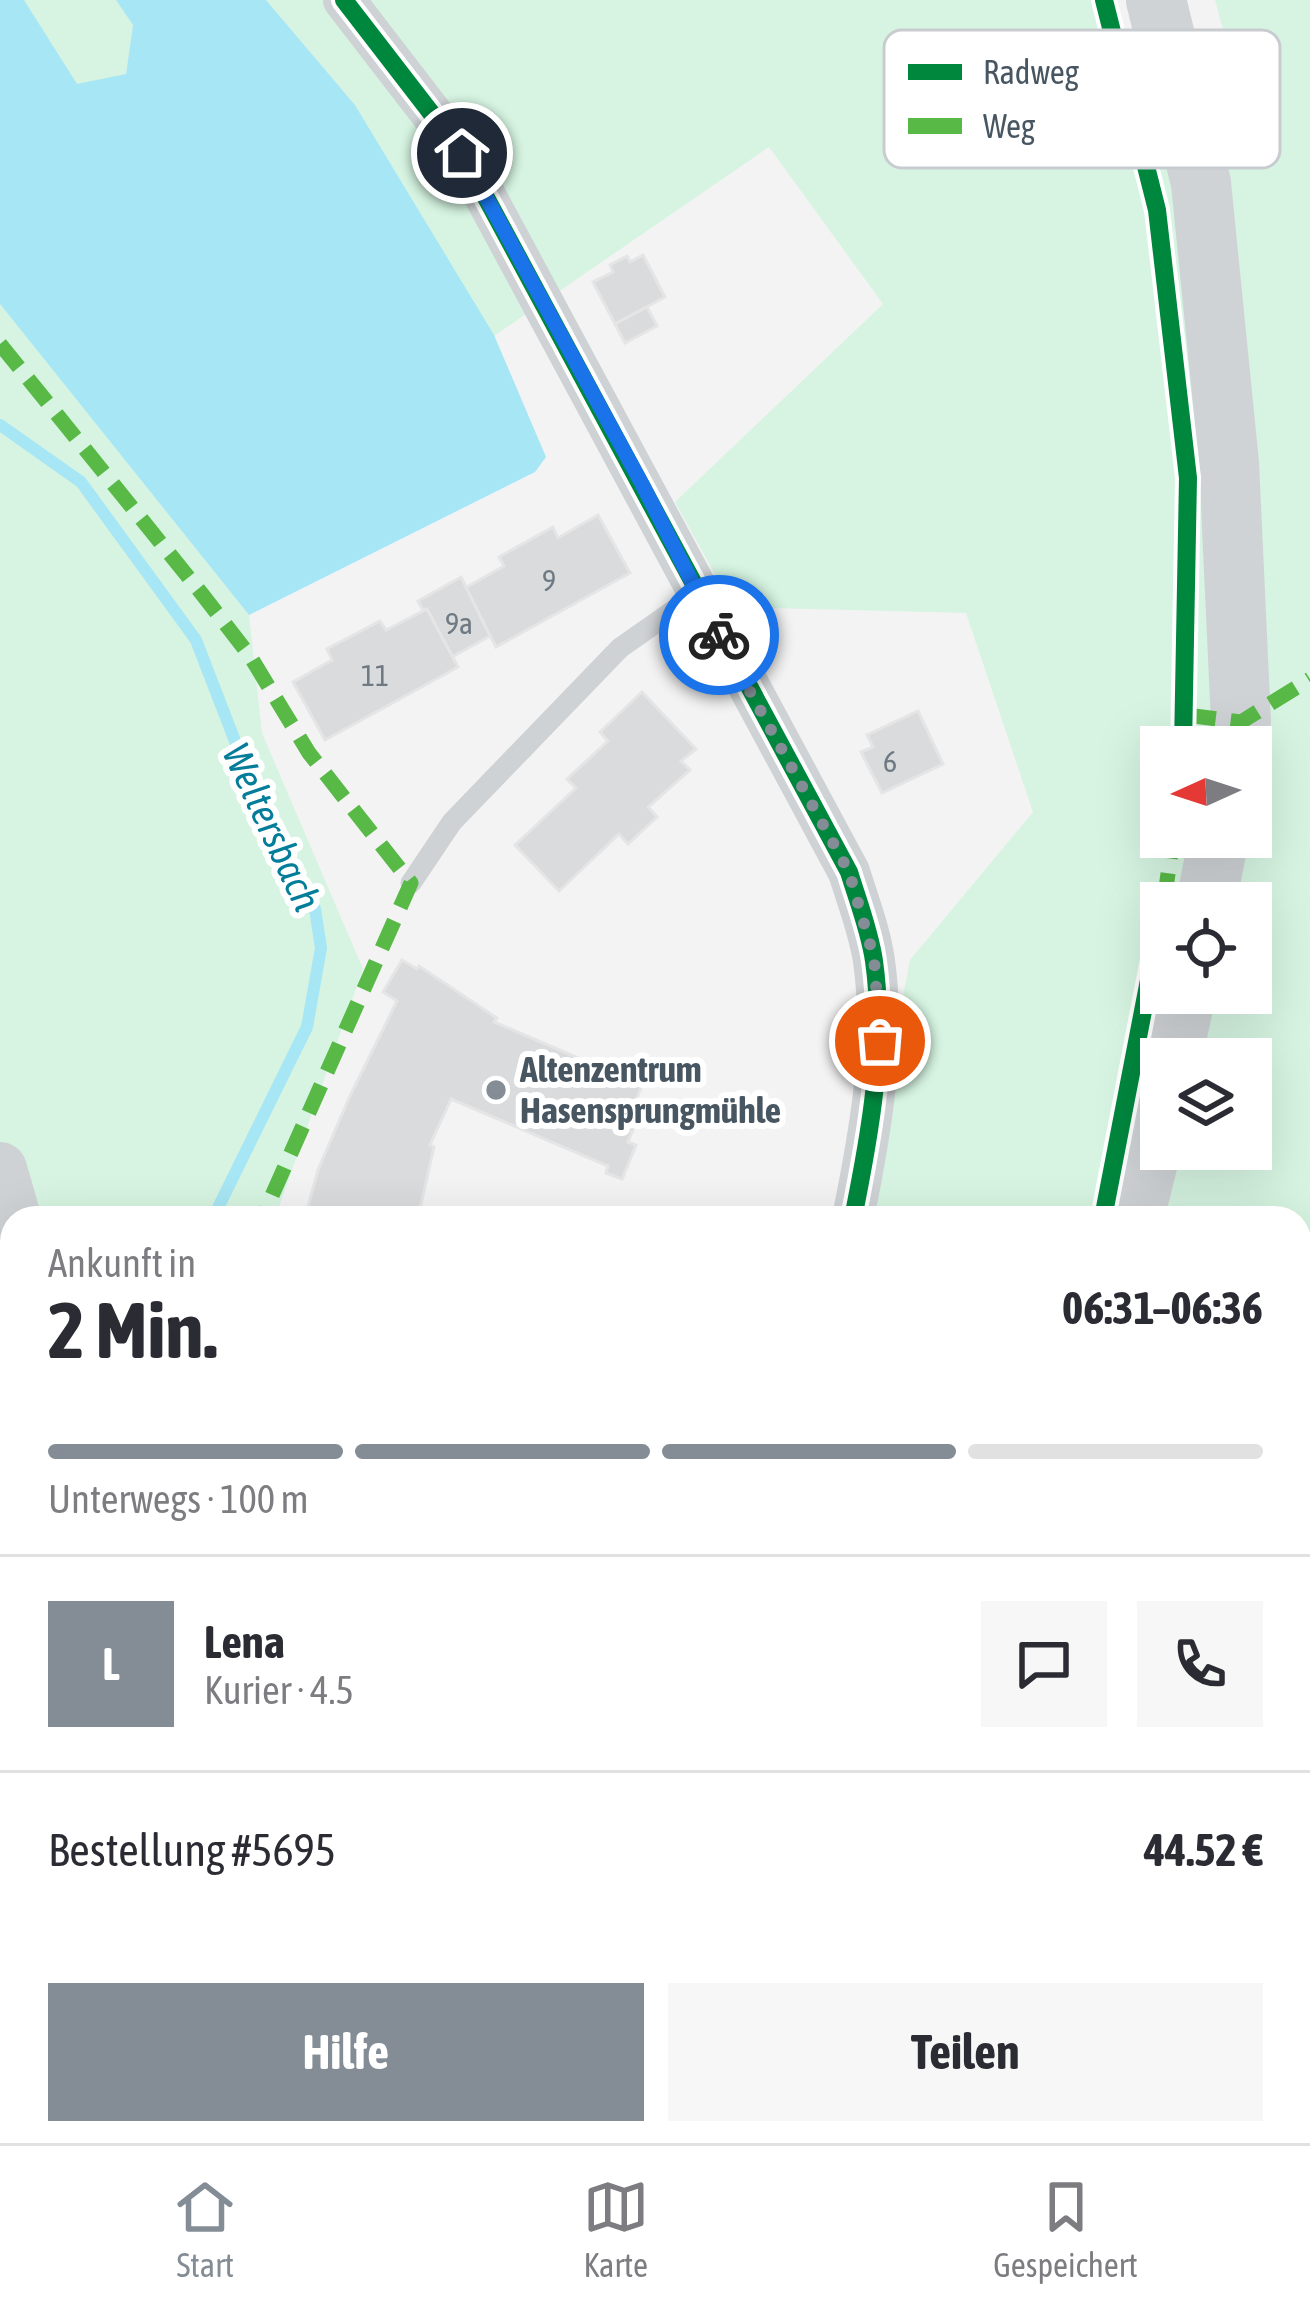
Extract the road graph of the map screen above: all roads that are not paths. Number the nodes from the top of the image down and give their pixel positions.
1 (344, 0) edge
2 (1156, 0) edge
3 (1163, 30) edge
4 (1197, 168) edge
5 (697, 594) junction
6 (1239, 726) edge
7 (412, 883) dead end
8 (0, 1169) edge
9 (1146, 1170) edge
10 (11, 1206) edge
11 (855, 1206) edge
12 (1137, 1206) edge

1 - 5 street
2 - 3 main road
4 - 6 main road
5 - 7 lane
5 - 11 street
8 - 10 street
9 - 12 main road

